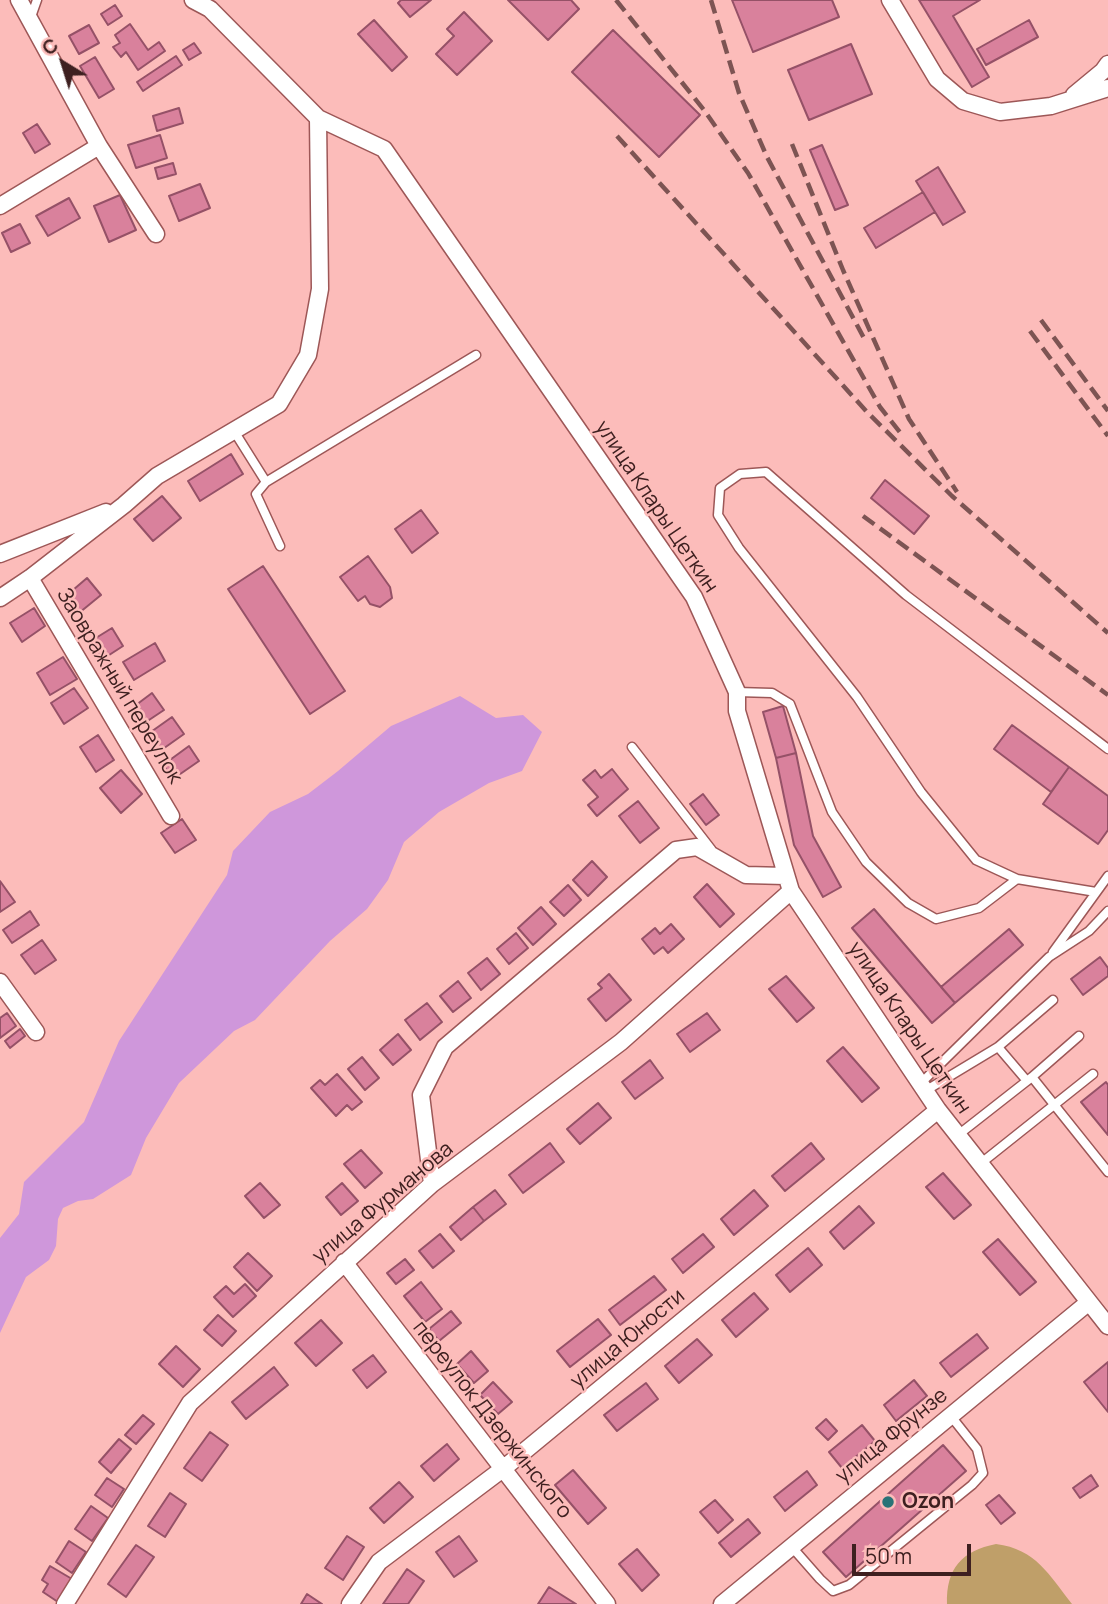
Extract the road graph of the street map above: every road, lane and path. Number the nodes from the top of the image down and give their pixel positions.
1 (19, 0) edge
2 (37, 0) edge
3 (193, 0) edge
4 (890, 0) edge
5 (30, 20) junction
6 (1108, 64) edge
7 (1108, 88) edge
8 (1051, 106) junction
9 (318, 118) junction
10 (99, 146) junction
11 (0, 206) edge
12 (156, 234) dead end
13 (476, 355) dead end
14 (234, 431) junction
15 (266, 482) junction
16 (124, 505) junction
17 (280, 546) dead end
18 (0, 554) edge
19 (30, 578) junction
20 (0, 598) edge
21 (737, 692) junction
22 (632, 747) dead end
23 (1108, 749) edge
24 (171, 816) dead end
25 (717, 857) junction
26 (1108, 876) edge
27 (1017, 880) junction
28 (788, 884) junction
29 (1096, 892) junction
30 (1108, 912) edge
31 (1049, 957) junction
32 (0, 982) edge
33 (1053, 1000) dead end
34 (36, 1032) dead end
35 (1079, 1036) dead end
36 (998, 1047) junction
37 (1093, 1074) dead end
38 (1029, 1079) junction
39 (923, 1087) junction
40 (1054, 1105) junction
41 (938, 1110) junction
42 (958, 1135) junction
43 (980, 1164) junction
44 (1108, 1172) edge
45 (432, 1184) junction
46 (344, 1262) junction
47 (1089, 1303) junction
48 (1108, 1326) edge
49 (950, 1415) junction
50 (504, 1468) junction
51 (792, 1546) junction
52 (65, 1604) edge
53 (350, 1604) edge
54 (607, 1604) edge
55 (722, 1604) edge

1 - 5 street
2 - 5 lane
3 - 9 street, улица Клары Цеткин
4 - 8 street
5 - 10 street
6 - 8 street
7 - 8 street
9 - 14 street
9 - 21 street, улица Клары Цеткин
10 - 11 street
10 - 12 street
13 - 15 lane
14 - 15 lane
14 - 16 street
15 - 17 lane
16 - 18 street
16 - 19 street
19 - 20 street
19 - 24 street, Заовражный переулок
21 - 27 lane
21 - 28 street, улица Клары Цеткин
22 - 25 lane
23 - 27 lane
25 - 28 street
25 - 45 street
26 - 29 lane
27 - 29 lane
28 - 39 street, улица Клары Цеткин
28 - 45 street, улица Фурманова
29 - 31 lane
30 - 31 lane
31 - 39 lane
32 - 34 street
33 - 36 lane
35 - 38 lane
36 - 38 lane
36 - 39 lane
37 - 40 lane
38 - 40 lane
38 - 42 lane
39 - 41 street, улица Клары Цеткин
40 - 43 lane
40 - 44 lane
41 - 42 street, улица Клары Цеткин
41 - 50 street, улица Юности
42 - 43 street, улица Клары Цеткин
43 - 47 street, улица Клары Цеткин
45 - 46 street, улица Фурманова
46 - 50 street, переулок Дзержинского
46 - 52 street, улица Фурманова
47 - 48 street, улица Клары Цеткин
47 - 49 street, улица Фрунзе
49 - 51 street, улица Фрунзе
49 - 51 lane
50 - 53 street, улица Юности
50 - 54 street, переулок Дзержинского
51 - 55 street, улица Фрунзе

